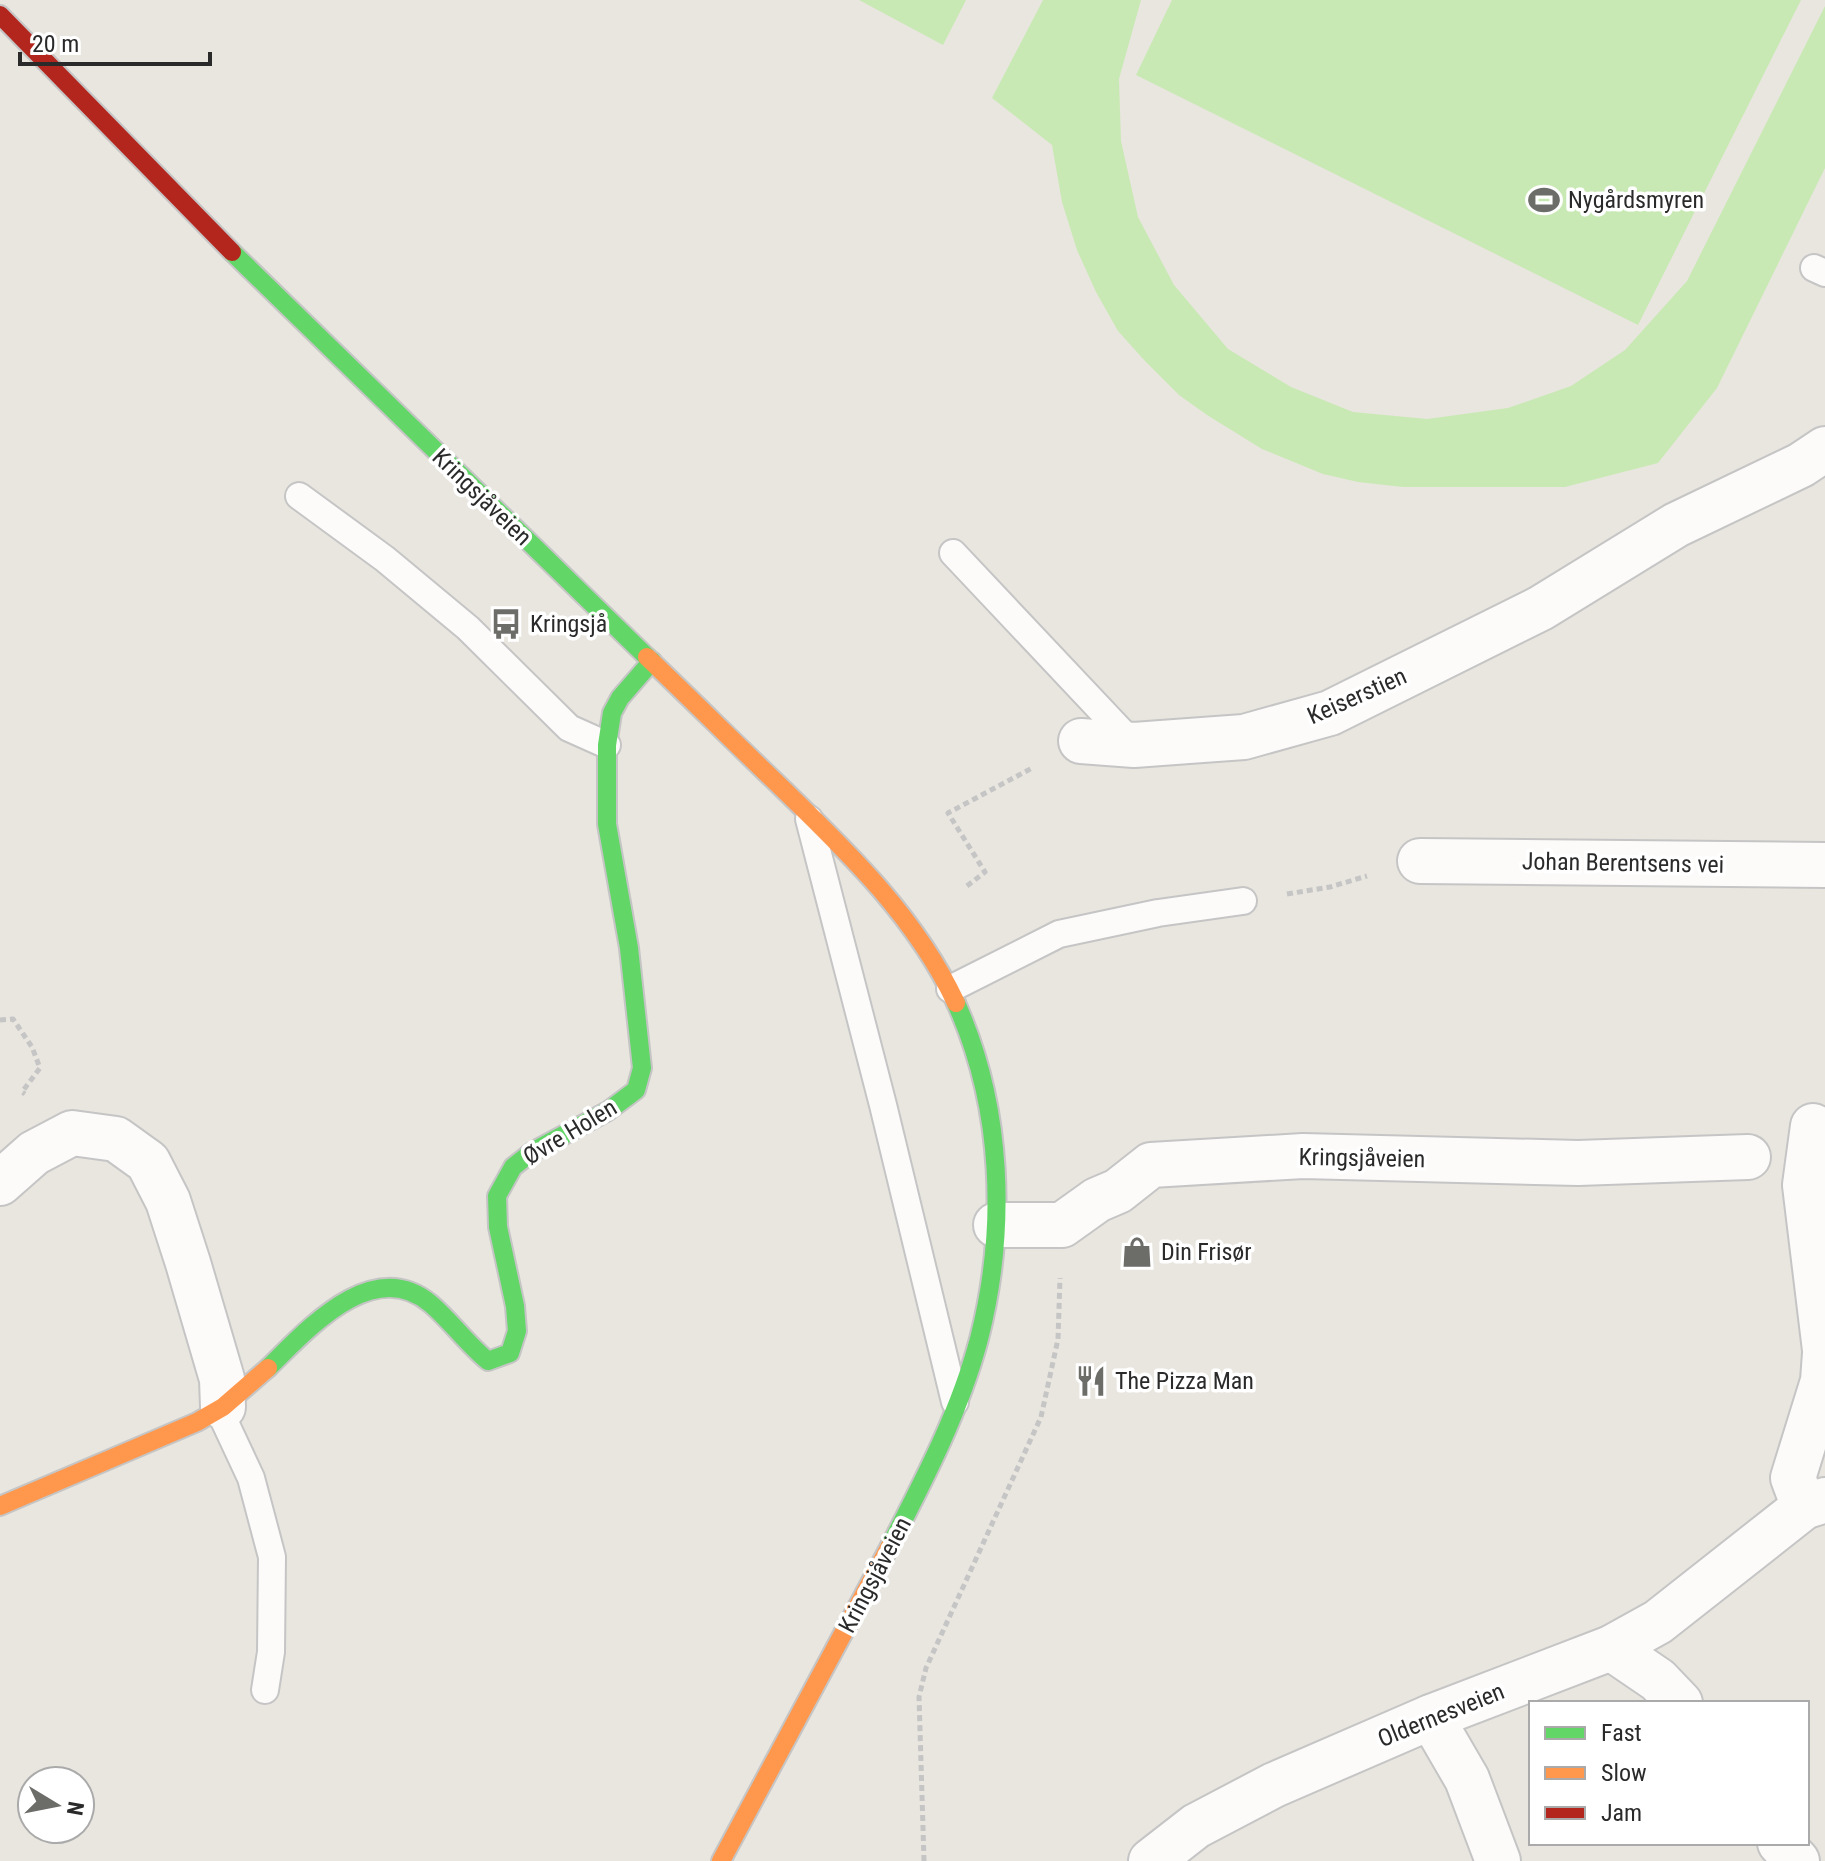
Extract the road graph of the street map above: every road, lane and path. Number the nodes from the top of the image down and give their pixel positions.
1 (0, 15) edge
2 (1825, 449) edge
3 (299, 496) dead end
4 (953, 553) dead end
5 (652, 661) junction
6 (1081, 741) joint
7 (607, 745) junction
8 (1134, 745) junction
9 (807, 812) junction
10 (1420, 861) joint
11 (1825, 865) edge
12 (967, 886) dead end
13 (1243, 901) joint
14 (950, 989) junction
15 (0, 1020) edge
16 (1813, 1126) dead end
17 (72, 1133) junction
18 (1748, 1157) dead end
19 (0, 1183) edge
20 (996, 1225) junction
21 (1062, 1225) junction
22 (1825, 1351) edge
23 (956, 1405) junction
24 (223, 1407) junction
25 (1814, 1503) edge
26 (0, 1506) edge
27 (1611, 1648) junction
28 (265, 1690) dead end
29 (1678, 1701) edge
30 (1431, 1717) junction
31 (1782, 1845) edge
32 (721, 1861) edge
33 (924, 1861) edge
34 (1151, 1861) edge
35 (1498, 1861) edge
36 (1797, 1861) edge

1 - 5 main road, Kringsjåveien
2 - 8 street, Keiserstien
3 - 7 lane
4 - 8 lane
5 - 7 main road, Øvre Holen
5 - 9 main road, Kringsjåveien
6 - 8 street, Keiserstien
6 - 12 path
7 - 24 main road, Øvre Holen
9 - 14 main road, Kringsjåveien
9 - 23 lane
10 - 11 street, Johan Berentsens vei
10 - 13 path
13 - 14 lane
14 - 20 main road, Kringsjåveien
15 - 17 path
16 - 22 street, Oldernesveien
17 - 19 street
17 - 24 street
18 - 21 street, Kringsjåveien
20 - 21 street
20 - 23 main road, Kringsjåveien
21 - 33 path
22 - 25 street, Oldernesveien
23 - 32 main road, Kringsjåveien
24 - 26 main road, Øvre Holen
24 - 28 lane
25 - 27 street, Oldernesveien
27 - 29 street
27 - 30 street, Oldernesveien
30 - 34 street, Oldernesveien
30 - 35 street
31 - 36 street

